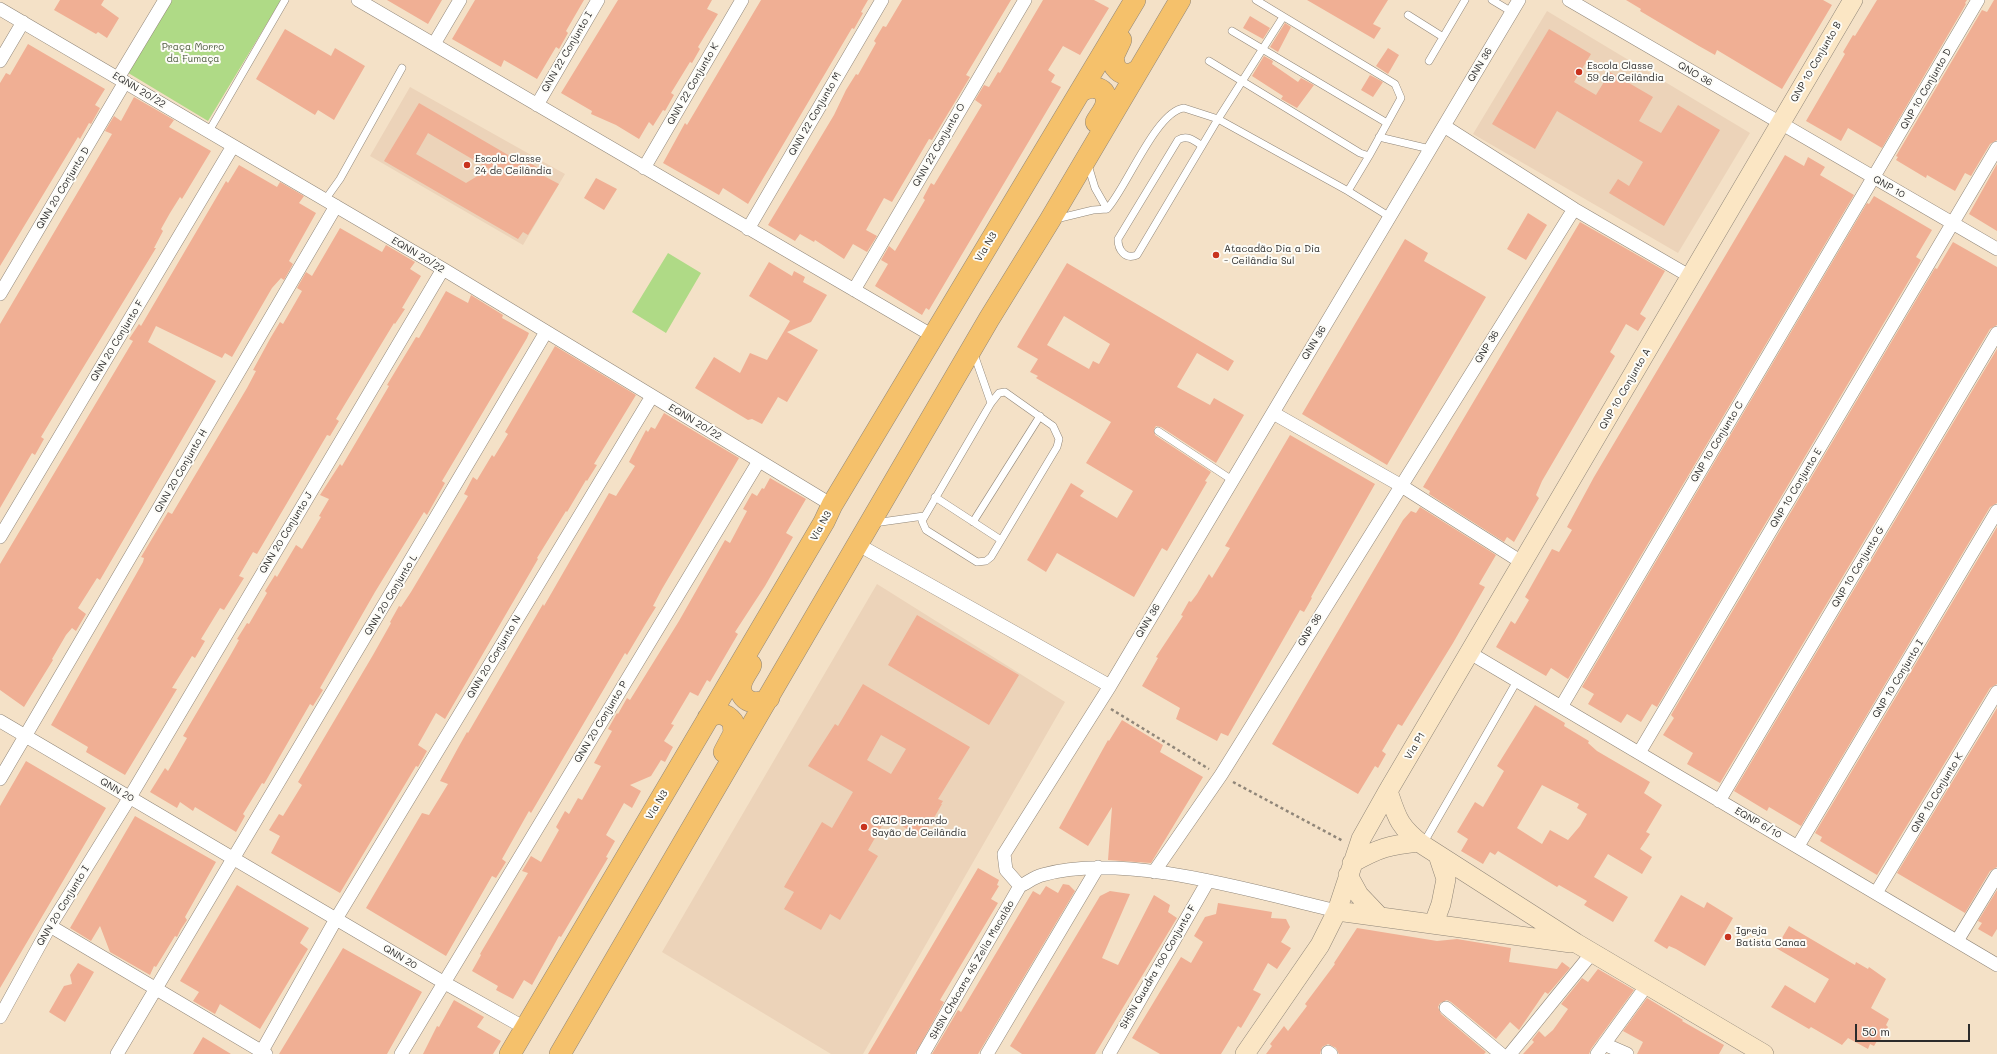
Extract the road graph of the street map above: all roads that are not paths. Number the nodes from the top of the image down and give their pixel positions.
1 (165, 0) edge
2 (285, 0) edge
3 (358, 0) edge
4 (460, 0) edge
5 (598, 0) edge
6 (742, 0) edge
7 (882, 0) edge
8 (1024, 0) edge
9 (1135, 0) edge
10 (1145, 0) edge
11 (1180, 0) edge
12 (1256, 0) edge
13 (1465, 0) edge
14 (1492, 0) edge
15 (1519, 0) edge
16 (1569, 0) edge
17 (1852, 0) edge
18 (1978, 0) edge
19 (0, 9) edge
20 (1512, 12) junction
21 (1408, 15) dead end
22 (1283, 17) junction
23 (23, 22) junction
24 (1232, 31) dead end
25 (1443, 37) junction
26 (434, 44) junction
27 (1262, 49) junction
28 (0, 61) edge
29 (1209, 61) dead end
30 (1429, 61) dead end
31 (402, 68) dead end
32 (1138, 70) junction
33 (122, 80) junction
34 (1242, 82) junction
35 (1082, 91) junction
36 (537, 105) junction
37 (1218, 119) junction
38 (1387, 123) junction
39 (1780, 124) junction
40 (1444, 126) junction
41 (209, 132) junction
42 (1380, 137) junction
43 (233, 146) junction
44 (1202, 146) junction
45 (1430, 148) junction
46 (1997, 148) edge
47 (1369, 156) junction
48 (1086, 160) junction
49 (644, 168) junction
50 (1874, 178) junction
51 (1348, 191) junction
52 (330, 203) junction
53 (1107, 209) junction
54 (1574, 209) junction
55 (1390, 217) junction
56 (1050, 220) junction
57 (1953, 224) junction
58 (748, 229) junction
59 (1997, 249) edge
60 (1029, 256) junction
61 (443, 269) junction
62 (1691, 277) junction
63 (854, 290) junction
64 (0, 294) edge
65 (546, 332) junction
66 (1997, 333) edge
67 (933, 336) junction
68 (972, 348) junction
69 (652, 396) junction
70 (991, 403) junction
71 (1273, 413) junction
72 (1040, 416) junction
73 (1158, 431) dead end
74 (759, 461) junction
75 (1232, 480) junction
76 (1400, 485) junction
77 (935, 497) junction
78 (1997, 511) edge
79 (828, 514) junction
80 (924, 516) junction
81 (973, 522) junction
82 (868, 524) junction
83 (0, 537) edge
84 (1001, 540) junction
85 (857, 544) junction
86 (1523, 562) junction
87 (1470, 653) junction
88 (1517, 681) junction
89 (1110, 686) junction
90 (1997, 692) edge
91 (769, 698) junction
92 (1561, 707) junction
93 (708, 718) junction
94 (0, 721) edge
95 (25, 736) junction
96 (1639, 753) junction
97 (0, 779) edge
98 (1388, 791) junction
99 (130, 797) junction
100 (1719, 801) junction
101 (1421, 843) junction
102 (1798, 846) junction
103 (1438, 855) junction
104 (1355, 856) junction
105 (235, 858) junction
106 (1098, 867) junction
107 (1154, 872) junction
108 (1997, 875) edge
109 (1208, 881) junction
110 (658, 884) junction
111 (1020, 886) junction
112 (1876, 893) junction
113 (1337, 911) junction
114 (1379, 916) junction
115 (336, 918) junction
116 (1434, 923) junction
117 (50, 926) junction
118 (1957, 941) junction
119 (1576, 943) junction
120 (1592, 953) junction
121 (1997, 965) edge
122 (443, 982) junction
123 (1647, 985) junction
124 (155, 989) junction
125 (1446, 1008) dead end
126 (0, 1017) edge
127 (525, 1028) junction
128 (1601, 1049) edge
129 (1253, 1051) edge
130 (1114, 1052) edge
131 (264, 1053) edge
132 (117, 1054) edge
133 (401, 1054) edge
134 (510, 1054) edge
135 (560, 1054) edge
136 (923, 1054) edge
137 (987, 1054) edge
138 (1501, 1054) edge
139 (1510, 1054) edge
140 (1627, 1054) edge
141 (1764, 1054) edge

1 - 33 street, QNN 20 Conjunto D
2 - 41 lane
3 - 26 street
4 - 26 street
5 - 36 street, QNN 22 Conjunto I
6 - 49 street, QNN 22 Conjunto K
7 - 58 street, QNN 22 Conjunto M
8 - 63 street, QNN 22 Conjunto O
9 - 35 main road, Via N3
10 - 32 main road
11 - 32 main road
12 - 22 lane
13 - 25 lane
14 - 20 lane
15 - 20 street, QNN 36
16 - 39 street, QNO 36
17 - 39 street, QNP 10 Conjunto B
18 - 50 street, QNP 10 Conjunto D
19 - 23 street, EQNN 20/22
20 - 40 street, QNN 36
21 - 25 lane
22 - 27 lane
22 - 38 lane
23 - 28 street
23 - 33 street, EQNN 20/22
24 - 27 lane
25 - 30 lane
26 - 36 street
27 - 34 lane
27 - 38 lane
29 - 34 lane
31 - 52 lane
32 - 48 main road
33 - 41 street, EQNN 20/22
33 - 64 street, QNN 20 Conjunto D
34 - 37 lane
34 - 47 lane
35 - 60 main road
35 - 67 main road, Via N3
36 - 49 street
37 - 44 lane
37 - 51 lane
37 - 53 lane
38 - 42 lane
39 - 50 street, QNP 10
39 - 62 street, QNP 10 Conjunto A
40 - 45 street, QNN 36
40 - 54 street
41 - 43 street, EQNN 20/22
42 - 45 lane
42 - 47 lane
43 - 52 street, EQNN 20/22
43 - 83 street, QNN 20 Conjunto F
44 - 44 lane
45 - 55 street, QNN 36
46 - 57 street, QNP 10 Conjunto E
47 - 51 lane
48 - 53 lane
48 - 56 main road
49 - 58 street
50 - 57 street, QNP 10
50 - 92 street, QNP 10 Conjunto C
51 - 55 lane
52 - 61 street, EQNN 20/22
52 - 95 street, QNN 20 Conjunto H
53 - 56 lane
54 - 62 street
54 - 76 street, QNP 36
55 - 71 street, QNN 36
56 - 60 main road
57 - 59 street, QNP 10
57 - 96 street, QNP 10 Conjunto E
58 - 63 street
60 - 68 main road
61 - 65 street, EQNN 20/22
61 - 99 street, QNN 20 Conjunto J
62 - 86 street, QNP 10 Conjunto A
63 - 67 street
65 - 69 street, EQNN 20/22
65 - 105 street, QNN 20 Conjunto L
66 - 100 street, QNP 10 Conjunto G
67 - 79 main road, Via N3
68 - 70 lane
68 - 82 main road
69 - 74 street, EQNN 20/22
69 - 115 street, QNN 20 Conjunto N
70 - 72 lane
70 - 77 lane
71 - 75 street, QNN 36
71 - 76 street
72 - 81 lane
72 - 84 lane
73 - 75 lane
74 - 79 street, EQNN 20/22
74 - 122 street, QNN 20 Conjunto P
75 - 89 street, QNN 36
76 - 86 street
76 - 107 street, QNP 36
77 - 80 lane
77 - 81 lane
78 - 102 street, QNP 10 Conjunto I
79 - 91 main road
79 - 93 main road, Via N3
80 - 82 lane
80 - 84 lane
81 - 84 lane
82 - 85 main road
85 - 89 street
85 - 91 main road
86 - 87 street, QNP 10 Conjunto A
87 - 88 street, EQNP 6/10
87 - 98 street, Via P1
88 - 92 street, EQNP 6/10
88 - 101 lane
89 - 111 street, QNN 36
90 - 112 street, QNP 10 Conjunto K
91 - 110 main road
92 - 96 street, EQNP 6/10
93 - 110 main road
93 - 127 main road, Via N3
94 - 95 street, QNN 20
95 - 97 street, QNN 20 Conjunto H
95 - 99 street, QNN 20
96 - 100 street, EQNP 6/10
98 - 101 street
98 - 104 street, Via P1
99 - 105 street, QNN 20
99 - 117 street, QNN 20 Conjunto I
100 - 102 street, EQNP 6/10
101 - 103 street
101 - 104 street
102 - 112 street, EQNP 6/10
103 - 116 street
103 - 119 street
104 - 113 street, Via P1
104 - 114 street
105 - 115 street, QNN 20
105 - 124 street
106 - 107 street
106 - 111 street
106 - 137 street
107 - 109 street
108 - 118 street
109 - 113 street
109 - 130 street, SHSN Quadra 100 Conjunto F
110 - 135 main road
111 - 136 street, SHSN Chácara 45 Zelia Macalão
112 - 118 street, EQNP 6/10
113 - 114 street
113 - 129 street
114 - 116 street
115 - 122 street, QNN 20
115 - 131 street
116 - 119 street
117 - 124 street
117 - 126 street, QNN 20 Conjunto I
118 - 121 street, EQNP 6/10
119 - 120 street
120 - 123 street
120 - 139 street
122 - 127 street, QNN 20
122 - 133 street
123 - 128 street
123 - 141 street
124 - 131 street
124 - 132 street
125 - 138 street
127 - 134 main road, Via N3
128 - 140 street

